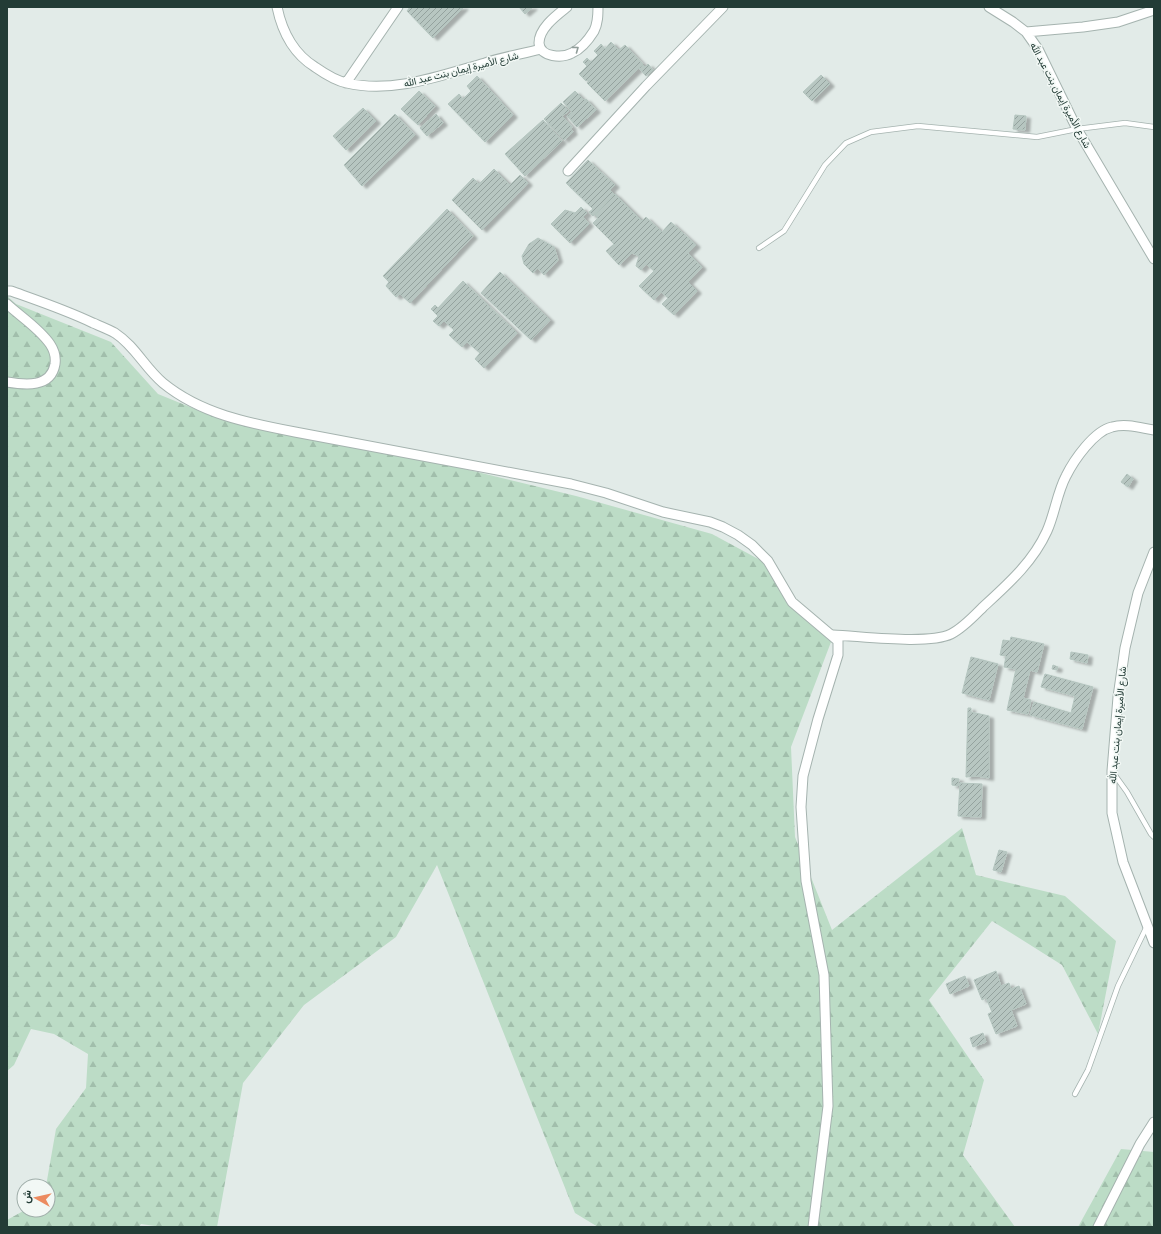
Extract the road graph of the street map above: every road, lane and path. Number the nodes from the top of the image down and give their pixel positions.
1 (277, 7) edge
2 (398, 7) edge
3 (567, 7) edge
4 (598, 7) edge
5 (723, 7) edge
6 (989, 7) edge
7 (1154, 10) edge
8 (1026, 32) junction
9 (541, 49) junction
10 (346, 83) junction
11 (1154, 127) edge
12 (1077, 129) junction
13 (568, 171) dead end
14 (759, 248) dead end
15 (1154, 259) edge
16 (7, 291) edge
17 (7, 304) edge
18 (7, 382) edge
19 (1154, 430) edge
20 (1154, 552) edge
21 (833, 635) junction
22 (1112, 771) junction
23 (1154, 837) edge
24 (1147, 926) junction
25 (1154, 943) edge
26 (1076, 1094) dead end
27 (1154, 1122) edge
28 (813, 1227) edge
29 (1098, 1227) edge

1 - 10 street, شارع الأميرة إيمان بنت عبد الله
2 - 10 street
3 - 9 street
9 -> 4 street
5 - 13 street
6 - 8 street, شارع الأميرة إيمان بنت عبد الله
7 - 8 street
8 - 12 street, شارع الأميرة إيمان بنت عبد الله
9 - 10 street, شارع الأميرة إيمان بنت عبد الله
11 - 12 lane
12 - 14 lane
12 - 15 street, شارع الأميرة إيمان بنت عبد الله
16 - 21 street
17 - 18 street
19 - 21 street
20 - 22 street, شارع الأميرة إيمان بنت عبد الله
21 - 28 street
22 - 23 lane
22 - 24 street, شارع الأميرة إيمان بنت عبد الله
24 - 25 street, شارع الأميرة إيمان بنت عبد الله
24 - 26 lane
27 - 29 street

